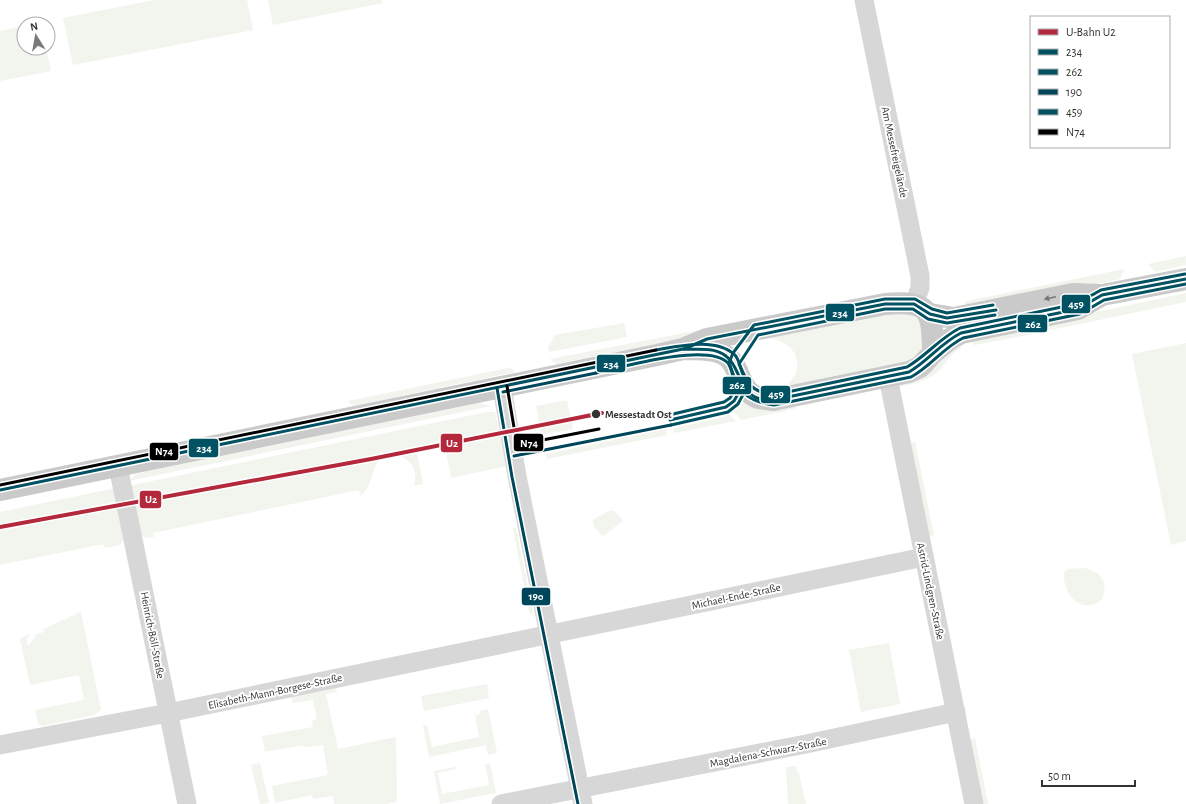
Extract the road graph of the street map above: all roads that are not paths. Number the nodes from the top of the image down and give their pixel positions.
1 (864, 0) edge
2 (1186, 279) edge
3 (1102, 295) junction
4 (922, 309) junction
5 (755, 330) junction
6 (683, 349) junction
7 (933, 352) junction
8 (734, 364) junction
9 (888, 377) junction
10 (502, 387) junction
11 (118, 466) junction
12 (0, 490) edge
13 (924, 557) junction
14 (549, 634) junction
15 (956, 712) junction
16 (168, 713) junction
17 (0, 745) edge
18 (582, 796) edge
19 (187, 804) edge
20 (502, 804) edge
21 (974, 804) edge

1 - 4 street, Am Messefreigelände
2 - 3 main road
3 -> 4 main road
3 - 7 main road
4 - 5 main road
4 - 7 main road
5 - 6 main road
5 - 8 main road
6 - 8 main road
6 - 10 main road
7 - 9 main road
8 - 9 main road
9 - 13 street, Astrid-Lindgren-Straße
10 - 11 main road
10 - 14 street
11 - 12 main road
11 - 16 street, Heinrich-Böll-Straße
13 - 14 street, Michael-Ende-Straße
13 - 15 street, Astrid-Lindgren-Straße
14 - 16 street, Elisabeth-Mann-Borgese-Straße
14 - 18 street
15 - 18 street, Magdalena-Schwarz-Straße
15 - 21 street, Astrid-Lindgren-Straße
16 - 17 street, Elisabeth-Mann-Borgese-Straße
16 - 19 street, Heinrich-Böll-Straße
18 - 20 street, Magdalena-Schwarz-Straße

